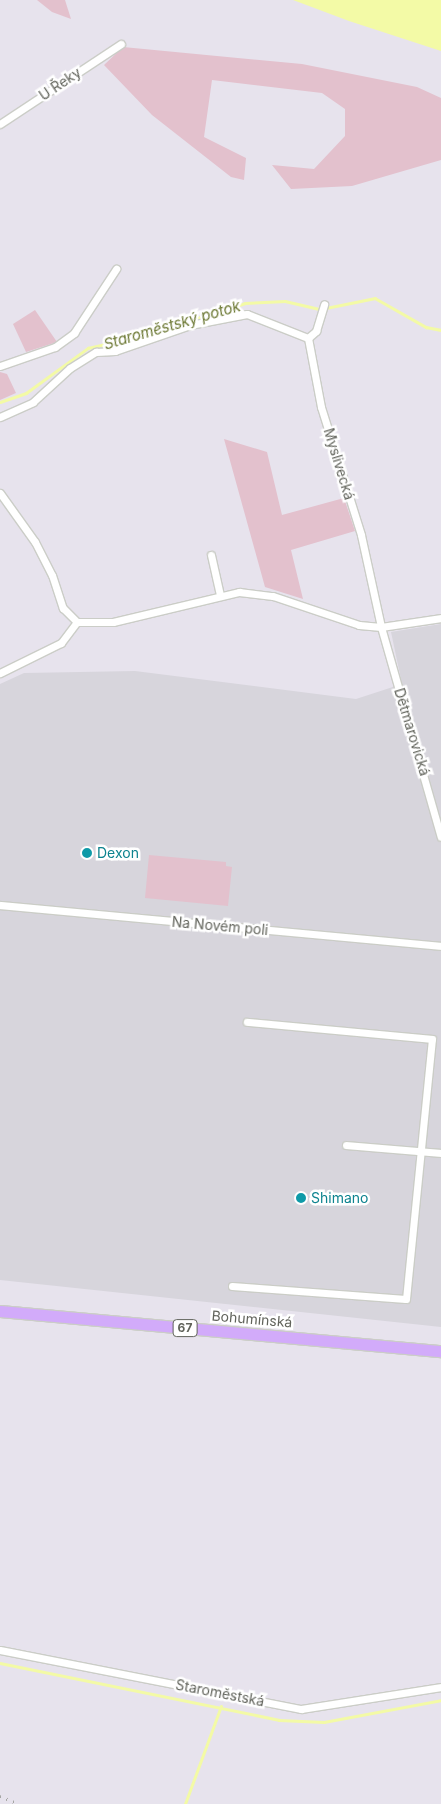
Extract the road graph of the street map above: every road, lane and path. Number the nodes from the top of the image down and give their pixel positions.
1 (121, 44) dead end
2 (0, 124) edge
3 (116, 269) dead end
4 (324, 304) dead end
5 (308, 338) junction
6 (0, 366) edge
7 (0, 417) edge
8 (0, 493) edge
9 (211, 555) dead end
10 (220, 595) junction
11 (441, 618) edge
12 (77, 622) junction
13 (381, 627) junction
14 (0, 674) edge
15 (441, 837) edge
16 (0, 905) edge
17 (441, 946) edge
18 (247, 1022) dead end
19 (346, 1145) dead end
20 (421, 1151) junction
21 (441, 1153) edge
22 (232, 1286) dead end
23 (0, 1311) edge
24 (441, 1350) edge
25 (0, 1650) edge
26 (441, 1687) edge

1 - 2 street, U Řeky
3 - 6 street
4 - 5 street
5 - 7 street
5 - 13 street, Myslivecká
8 - 12 street
9 - 10 street
10 - 12 street
10 - 13 street
11 - 13 street
12 - 14 street
13 - 15 street, Dětmarovická
16 - 17 street, Na Novém poli
18 - 20 street
19 - 20 street
20 - 21 street
20 - 22 street
23 - 24 main road, Bohumínská / 67
25 - 26 street, Staroměstská

